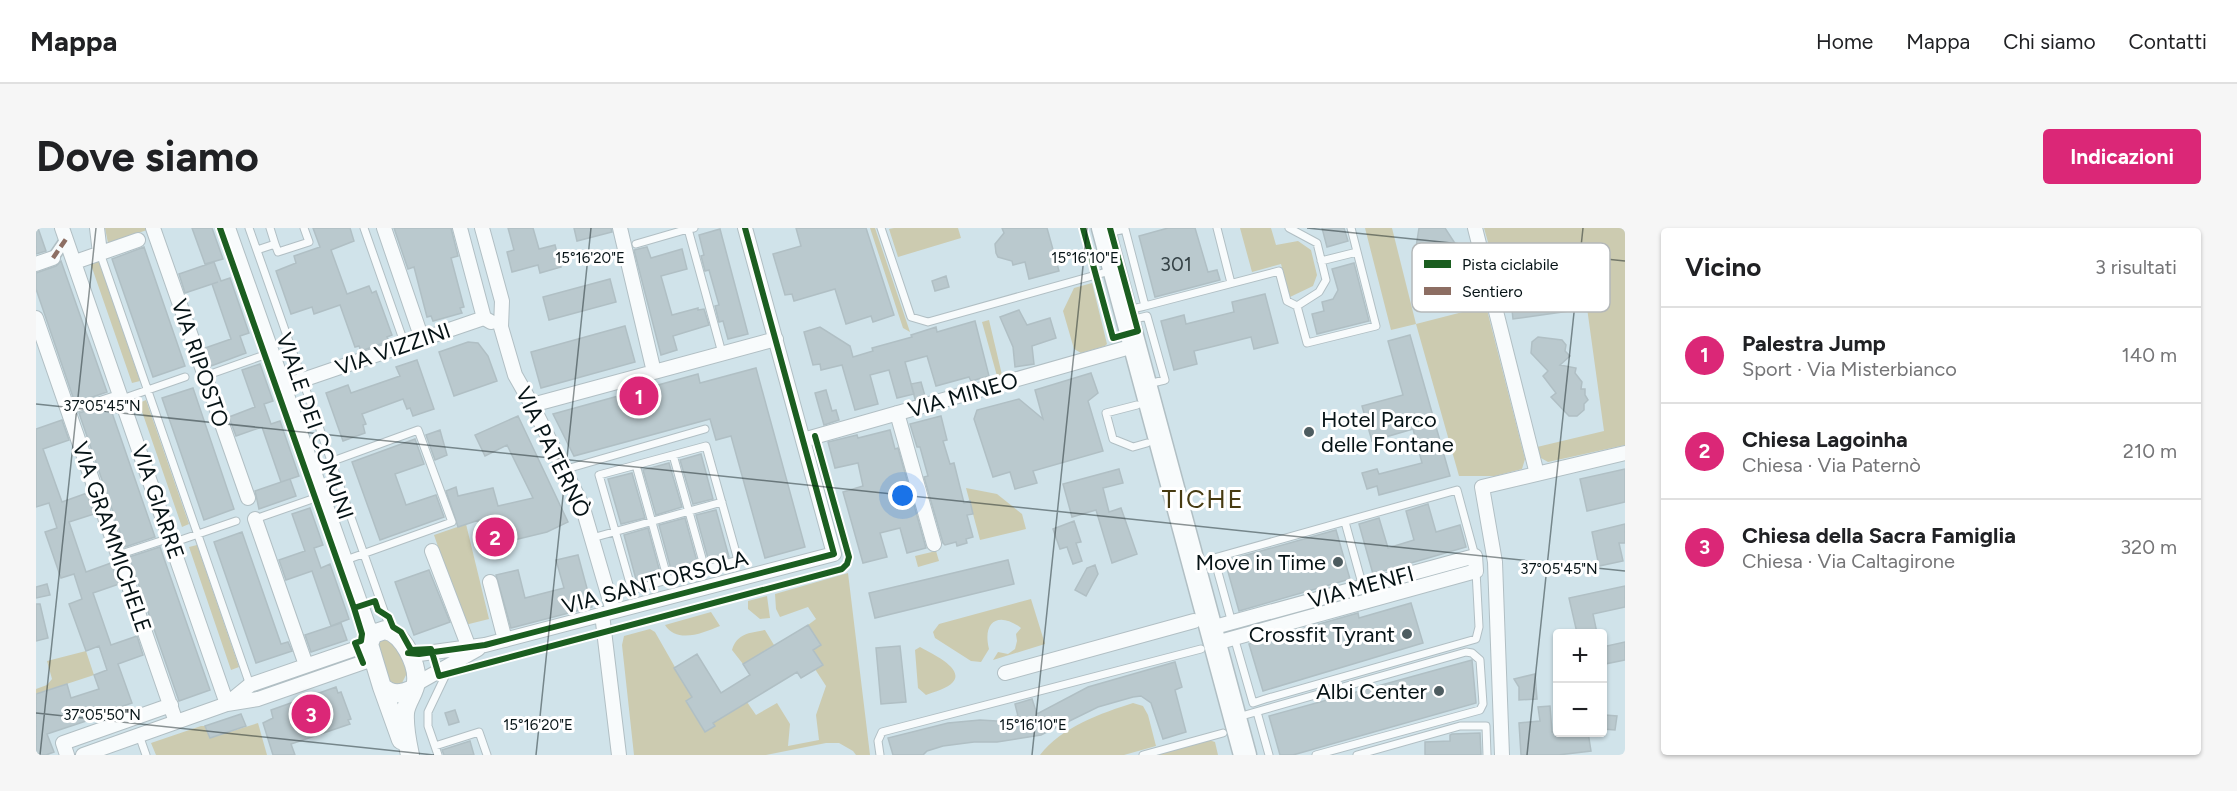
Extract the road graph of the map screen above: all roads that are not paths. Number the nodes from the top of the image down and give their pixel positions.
1 (97, 228) edge
2 (153, 228) edge
3 (226, 228) edge
4 (249, 228) edge
5 (270, 228) edge
6 (304, 228) edge
7 (364, 228) edge
8 (384, 228) edge
9 (460, 228) edge
10 (482, 228) edge
11 (620, 228) edge
12 (745, 228) edge
13 (881, 228) edge
14 (1217, 228) edge
15 (1289, 228) edge
16 (1351, 228) edge
17 (1475, 228) edge
18 (691, 229) edge
19 (1110, 229) edge
20 (64, 233) edge
21 (138, 240) dead end
22 (275, 243) junction
23 (636, 243) dead end
24 (1479, 243) edge
25 (257, 250) junction
26 (1357, 252) junction
27 (100, 253) junction
28 (53, 258) joint
29 (1321, 261) junction
30 (36, 264) edge
31 (75, 264) junction
32 (1108, 272) junction
33 (1231, 283) junction
34 (1297, 306) junction
35 (1496, 312) edge
36 (1133, 313) junction
37 (36, 318) edge
38 (484, 318) junction
39 (501, 327) junction
40 (422, 339) junction
41 (776, 339) junction
42 (405, 345) junction
43 (1123, 349) junction
44 (270, 353) junction
45 (722, 354) junction
46 (654, 372) junction
47 (205, 376) junction
48 (186, 377) dead end
49 (302, 380) junction
50 (282, 387) junction
51 (147, 390) junction
52 (1141, 395) junction
53 (121, 396) junction
54 (532, 405) junction
55 (68, 411) junction
56 (897, 413) junction
57 (705, 429) dead end
58 (803, 440) junction
59 (1147, 443) junction
60 (1625, 453) edge
61 (673, 455) junction
62 (331, 461) junction
63 (636, 465) junction
64 (310, 469) junction
65 (563, 470) junction
66 (1537, 474) junction
67 (321, 496) junction
68 (248, 498) dead end
69 (722, 502) junction
70 (689, 511) junction
71 (255, 519) joint
72 (236, 521) dead end
73 (652, 521) junction
74 (1345, 522) junction
75 (615, 532) junction
76 (197, 535) junction
77 (592, 538) junction
78 (171, 541) junction
79 (934, 543) dead end
80 (432, 551) dead end
81 (363, 554) junction
82 (118, 555) junction
83 (1475, 556) junction
84 (344, 561) junction
85 (705, 569) junction
86 (1476, 571) junction
87 (668, 580) junction
88 (490, 582) dead end
89 (1363, 587) junction
90 (1367, 601) junction
91 (608, 613) junction
92 (1215, 634) junction
93 (505, 640) junction
94 (376, 642) junction
95 (469, 650) junction
96 (408, 653) junction
97 (306, 665) junction
98 (450, 666) junction
99 (1005, 674) dead end
100 (250, 685) junction
101 (382, 687) junction
102 (415, 687) junction
103 (227, 704) junction
104 (171, 705) junction
105 (1239, 721) junction
106 (176, 722) junction
107 (140, 735) junction
108 (435, 746) junction
109 (67, 755) edge
110 (83, 755) edge
111 (147, 755) edge
112 (410, 755) edge
113 (438, 755) edge
114 (487, 755) edge
115 (619, 755) edge
116 (879, 755) edge
117 (1143, 755) edge
118 (1229, 755) edge
119 (1245, 755) edge
120 (1269, 755) edge
121 (1316, 755) edge
122 (1357, 755) edge
123 (1487, 755) edge
124 (1502, 755) edge

1 - 27 street
2 - 47 street, VIA RIPOSTO
3 - 44 street, VIALE DEI COMUNI
4 - 25 lane
5 - 22 lane
6 - 22 lane
7 - 42 lane
8 - 40 street
9 - 38 street
10 - 39 street, VIA PATERNÒ
11 - 46 street
12 - 41 street
13 - 32 lane
14 - 33 lane
15 - 29 lane
16 - 26 lane
17 - 24 street
18 - 23 lane
18 - 45 lane
19 - 32 main road
19 - 36 lane
20 - 28 street
20 - 31 street, VIA GIARRE
21 - 27 street
22 - 25 lane
25 - 49 lane
26 - 29 lane
26 - 34 lane
27 - 31 street
27 - 51 lane
28 - 30 street
29 - 34 lane
31 - 53 street, VIA GIARRE
32 - 36 main road
32 - 43 main road
33 - 34 lane
33 - 36 lane
35 - 66 street
36 - 52 main road
37 - 55 street, VIA GRAMMICHELE
38 - 39 street
38 - 40 street, VIA VIZZINI
39 - 54 street, VIA PATERNÒ
40 - 42 street, VIA VIZZINI
41 - 45 street
41 - 58 street
42 - 49 street, VIA VIZZINI
43 - 52 main road
43 - 56 street, VIA MINEO
44 - 47 lane
44 - 50 street, VIALE DEI COMUNI
45 - 46 street
46 - 54 street
47 - 68 street, VIA RIPOSTO
48 - 51 lane
49 - 50 street, VIA VIZZINI
49 - 62 lane
50 - 64 street, VIALE DEI COMUNI
51 - 53 lane
51 - 76 lane
52 - 59 main road
52 - 59 lane
52 - 92 main road
53 - 55 lane
53 - 78 street, VIA GIARRE
54 - 65 street, VIA PATERNÒ
55 - 82 street, VIA GRAMMICHELE
56 - 58 street, VIA MINEO
56 - 79 street
57 - 65 lane
58 - 91 street, VIA SANT'ORSOLA
59 - 92 main road
60 - 66 street
61 - 63 lane
61 - 69 lane
61 - 70 lane
62 - 64 lane
62 - 81 lane
62 - 81 lane
63 - 73 lane
63 - 75 lane
64 - 67 street, VIALE DEI COMUNI
65 - 77 street, VIA PATERNÒ
66 - 124 street
67 - 71 lane
67 - 84 street, VIALE DEI COMUNI
69 - 70 lane
69 - 85 lane
70 - 73 lane
70 - 85 lane
71 - 97 street
72 - 76 lane
73 - 75 lane
73 - 87 lane
74 - 83 lane
74 - 89 lane
74 - 92 lane
75 - 77 lane
75 - 87 lane
76 - 78 lane
76 - 100 lane
77 - 91 street, VIA PATERNÒ
78 - 82 lane
78 - 103 street, VIA GIARRE
80 - 95 street
81 - 84 lane
81 - 94 lane
82 - 104 street, VIA GRAMMICHELE
83 - 86 street
83 - 89 street, VIA MENFI
84 - 94 street, VIALE DEI COMUNI
85 - 87 lane
86 - 90 street, VIA MENFI
86 - 92 lane
88 - 93 street
89 - 90 street
89 - 92 street, VIA MENFI
90 - 92 street, VIA MENFI
91 - 93 street, VIA SANT'ORSOLA
91 - 115 street, VIA PATERNÒ
92 - 99 street
92 - 105 main road
92 - 116 lane
93 - 95 street, VIA SANT'ORSOLA
94 - 96 street
94 - 97 street
94 - 101 street
94 - 103 street
95 - 96 street, VIA SANT'ORSOLA
95 - 98 street
96 - 102 street
97 - 100 street
98 - 102 street
98 - 108 lane
100 - 103 street
101 - 102 street
101 - 112 street
102 - 112 street
103 - 106 street
104 - 106 street, VIA GRAMMICHELE
104 - 109 street
105 - 117 lane
105 - 118 main road
105 - 119 main road
105 - 120 lane
105 - 121 lane
106 - 107 street
107 - 110 street
107 - 111 lane
108 - 113 lane
108 - 114 lane
122 - 123 lane

